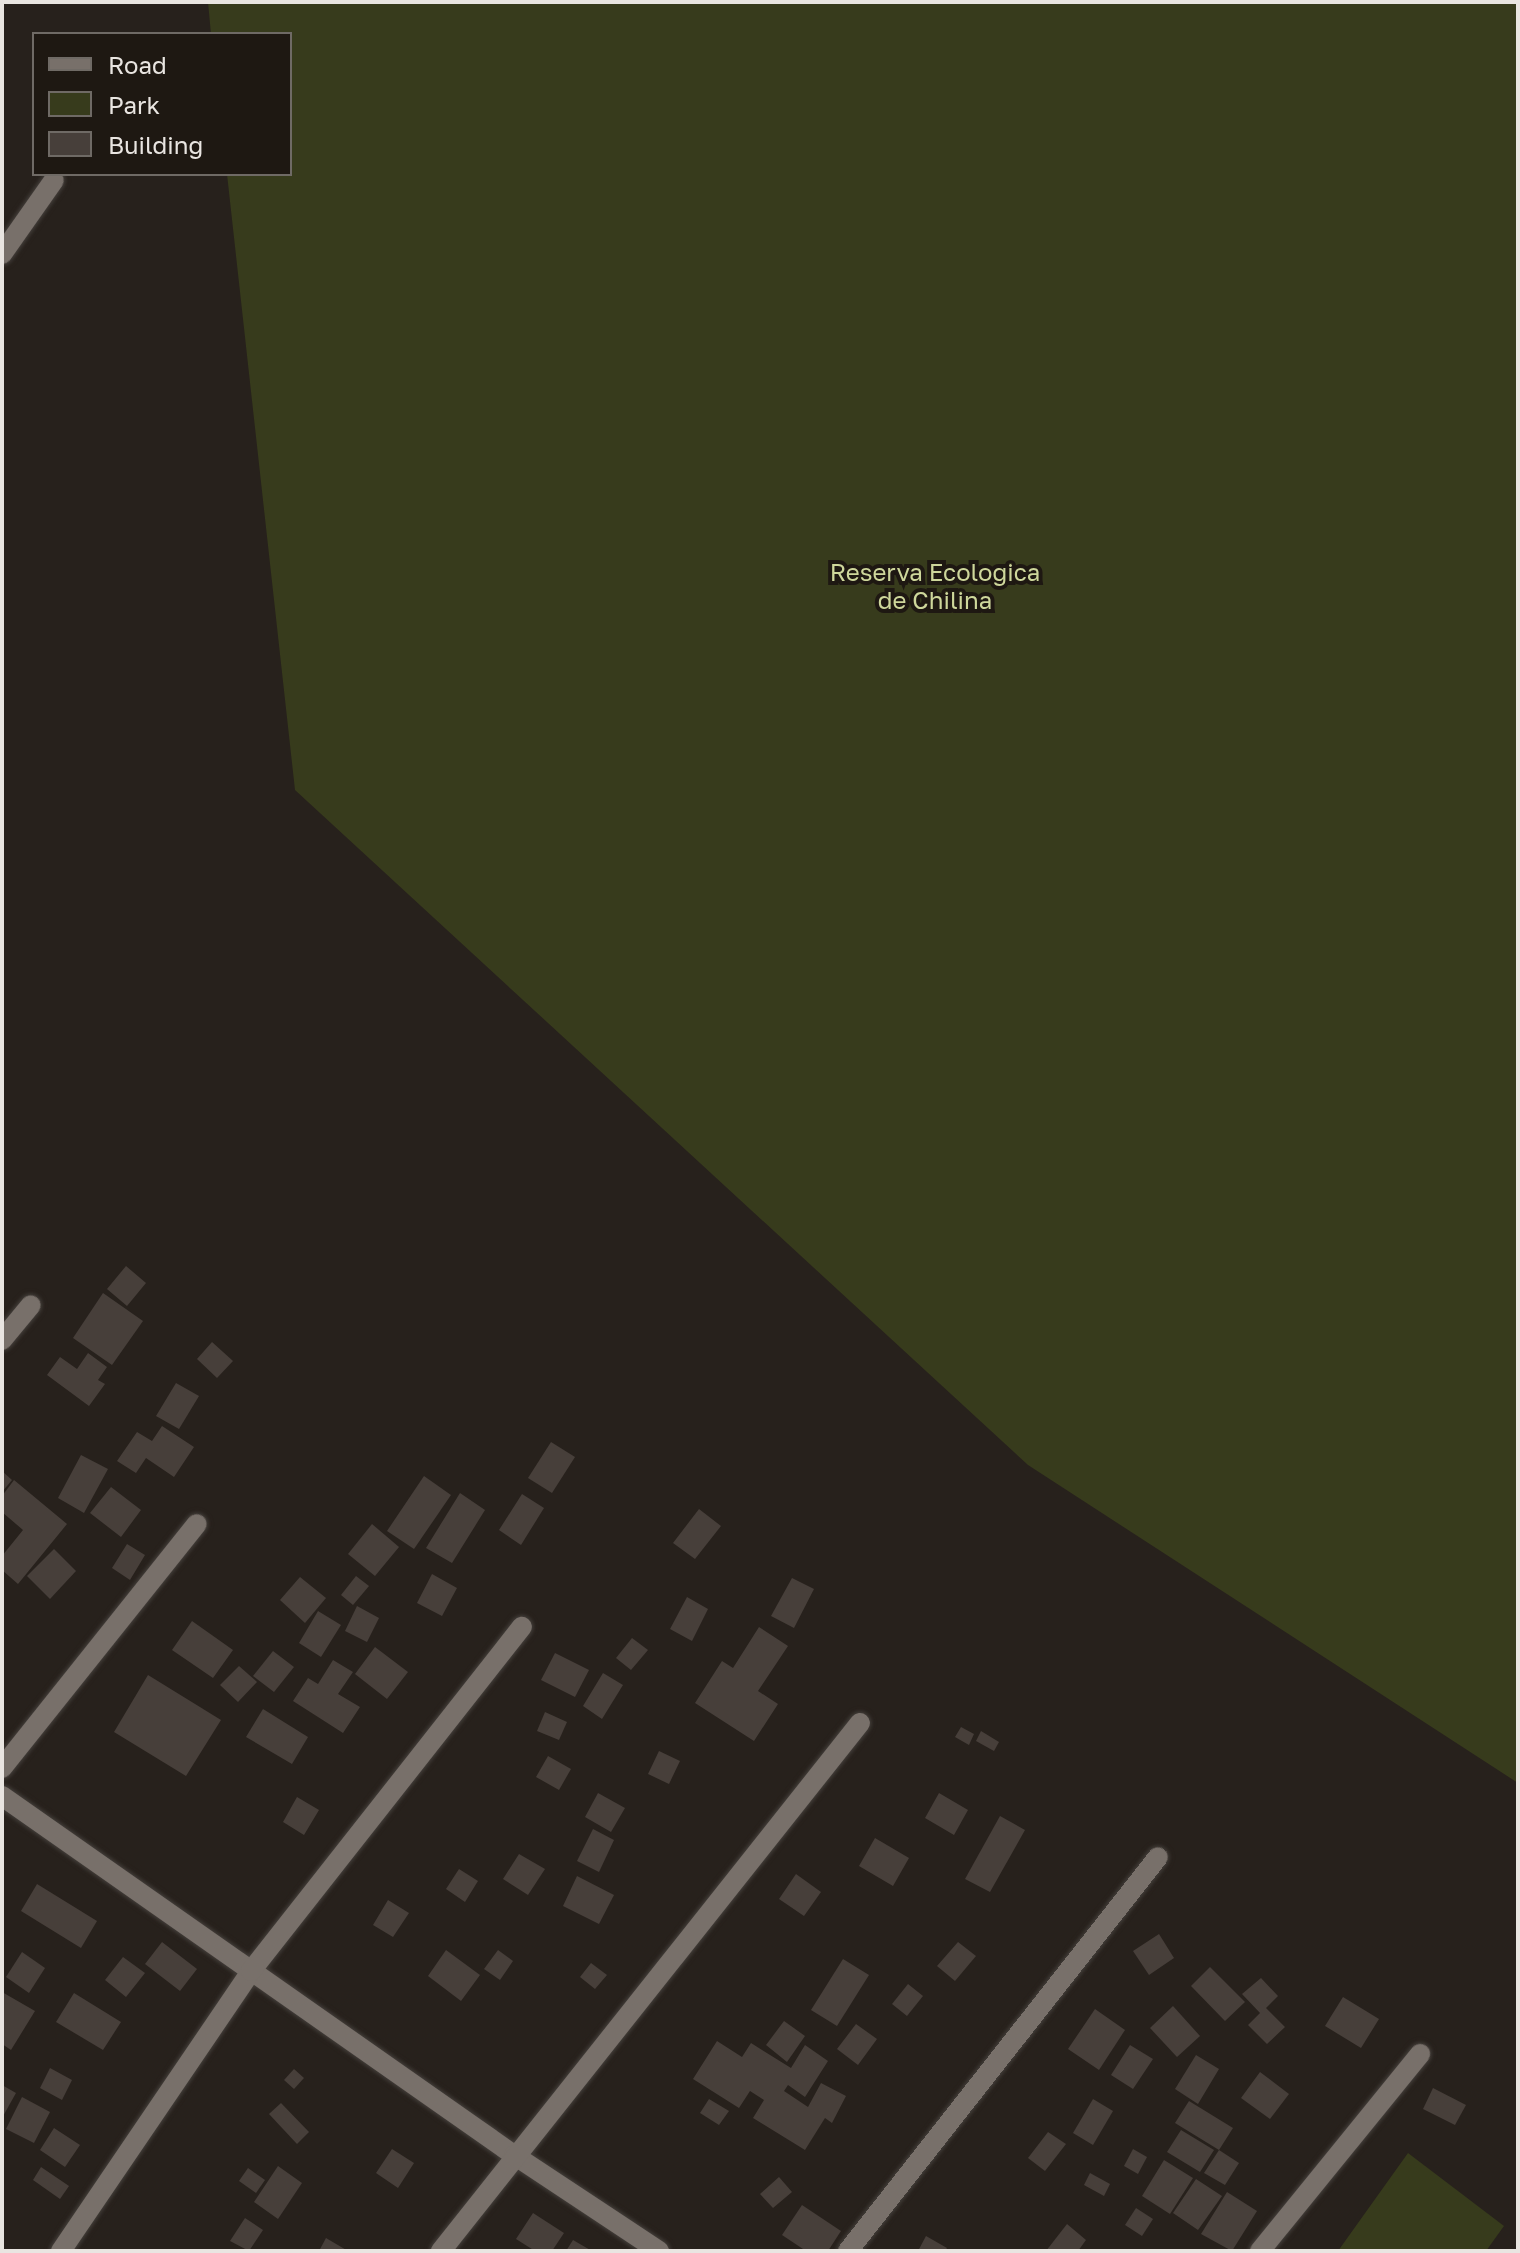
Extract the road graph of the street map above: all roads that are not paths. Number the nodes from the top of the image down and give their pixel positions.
1 (54, 180) dead end
2 (2, 254) edge
3 (31, 1305) dead end
4 (2, 1340) edge
5 (197, 1524) dead end
6 (522, 1627) dead end
7 (860, 1723) dead end
8 (2, 1768) edge
9 (2, 1796) edge
10 (1158, 1857) dead end
11 (251, 1971) junction
12 (1420, 2054) dead end
13 (514, 2155) junction
14 (61, 2251) edge
15 (441, 2251) edge
16 (659, 2251) edge
17 (848, 2251) edge
18 (1260, 2251) edge

1 - 2 street
3 - 4 street
5 - 8 street
6 - 11 street
7 - 13 street
9 - 11 street
10 - 17 street
11 - 13 street
11 - 14 street
12 - 18 street
13 - 15 street
13 - 16 street

